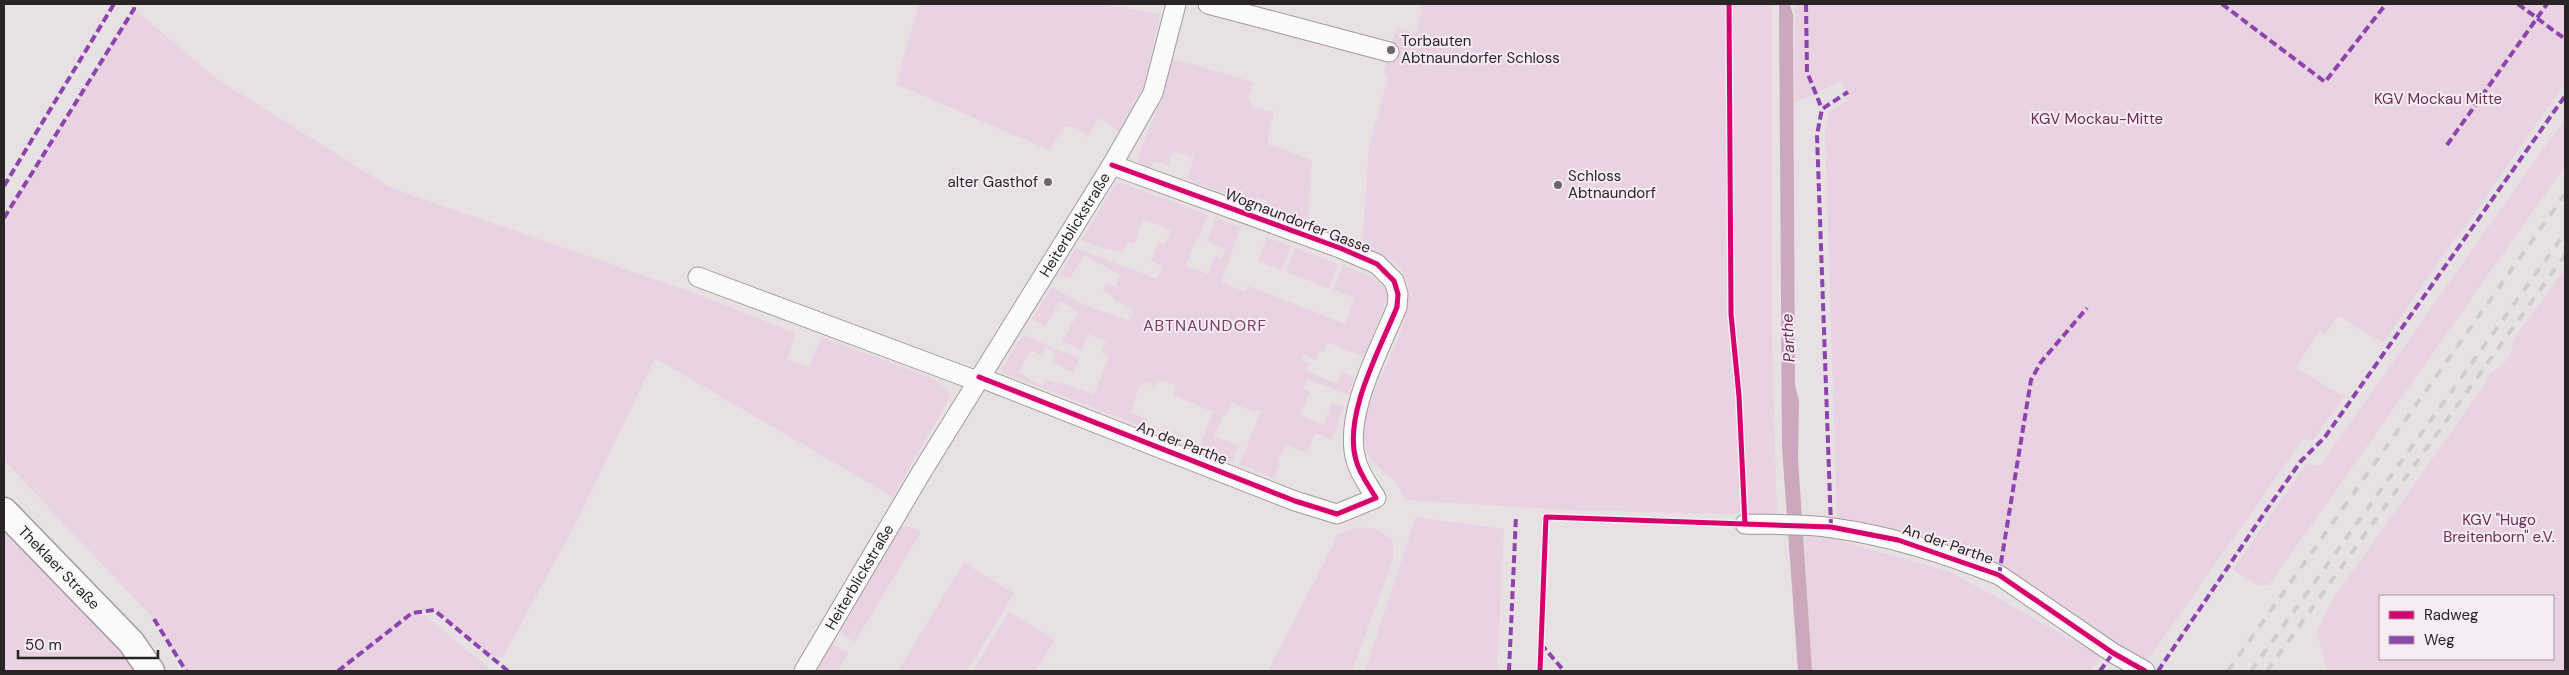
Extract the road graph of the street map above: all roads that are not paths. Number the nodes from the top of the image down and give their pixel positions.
1 (1176, 4) edge
2 (1208, 4) edge
3 (1390, 52) dead end
4 (1112, 165) junction
5 (698, 277) dead end
6 (978, 379) junction
7 (1376, 498) joint
8 (4, 510) edge
9 (1745, 524) dead end
10 (151, 671) edge
11 (804, 671) edge
12 (2145, 671) edge

1 - 4 street, Heiterblickstraße
2 - 3 street
4 - 6 street, Heiterblickstraße
4 - 7 street, Wognaundorfer Gasse
5 - 6 street
6 - 7 street, An der Parthe
6 - 11 street, Heiterblickstraße
8 - 10 main road, Theklaer Straße
9 - 12 street, An der Parthe

